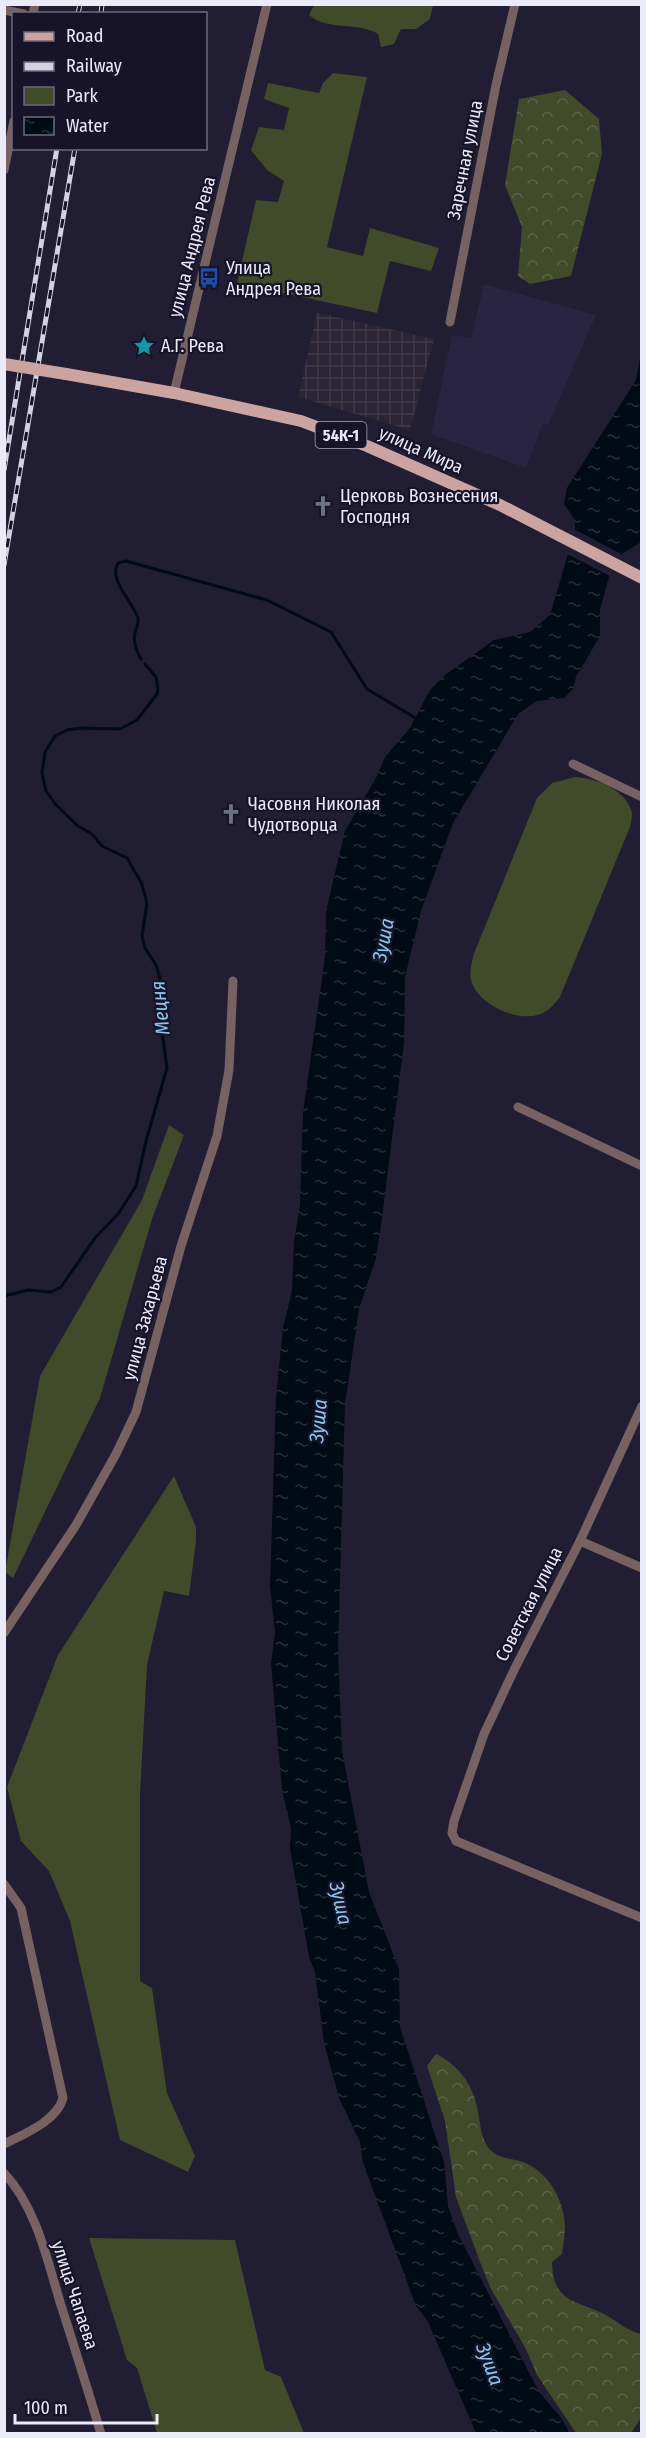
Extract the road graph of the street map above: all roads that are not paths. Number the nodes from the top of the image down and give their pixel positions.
1 (267, 4) edge
2 (515, 4) edge
3 (12, 131) edge
4 (4, 170) edge
5 (450, 322) dead end
6 (4, 364) edge
7 (174, 393) junction
8 (642, 578) edge
9 (573, 764) dead end
10 (642, 797) edge
11 (233, 981) dead end
12 (518, 1107) dead end
13 (642, 1166) edge
14 (642, 1406) edge
15 (580, 1541) junction
16 (642, 1568) edge
17 (4, 1633) edge
18 (4, 1884) edge
19 (642, 1918) edge
20 (4, 2144) edge
21 (4, 2173) edge
22 (101, 2433) edge

1 - 7 street, улица Андрея Рева
2 - 5 street, Заречная улица
3 - 4 street
6 - 7 main road, улица Мира / 54К-1, bridge
7 - 8 main road, улица Мира / 54К-1
9 - 10 street
11 - 17 street, улица Захарьева
12 - 13 street
14 - 15 street, Советская улица
15 - 16 street
15 - 19 street, Советская улица
18 - 20 street
21 - 22 street, улица Чапаева

